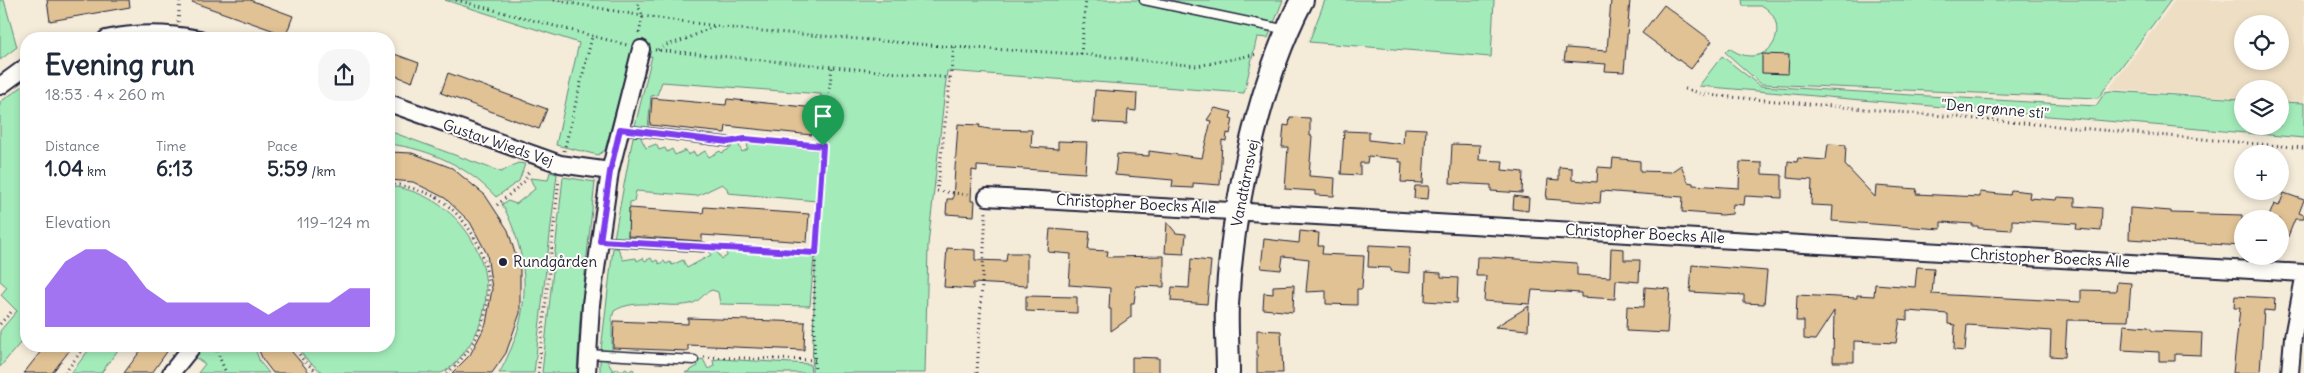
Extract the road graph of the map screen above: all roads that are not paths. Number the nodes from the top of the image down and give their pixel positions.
1 (1144, 0) edge
2 (1302, 0) edge
3 (1289, 30) junction
4 (641, 49) road end
5 (20, 71) edge
6 (0, 86) edge
7 (395, 106) edge
8 (620, 129) junction
9 (728, 142) road end
10 (610, 172) junction
11 (987, 197) road end
12 (1238, 210) junction
13 (600, 241) junction
14 (703, 247) road end
15 (2304, 273) edge
16 (2304, 278) edge
17 (187, 352) edge
18 (588, 354) junction
19 (694, 360) road end
20 (171, 373) edge
21 (587, 373) edge
22 (1228, 373) edge
23 (2290, 373) edge

1 - 3 lane
2 - 3 street, Vandtårnsvej
3 - 12 street, Vandtårnsvej
4 - 8 street
5 - 6 street
7 - 10 street, Gustav Wieds Vej
8 - 9 lane
8 - 10 street
10 - 13 street
11 - 12 street, Christopher Boecks Alle
12 - 15 street, Christopher Boecks Alle
12 - 22 street, Vandtårnsvej
13 - 14 lane
13 - 18 street
16 - 23 street
17 - 20 street
18 - 19 lane
18 - 21 street

